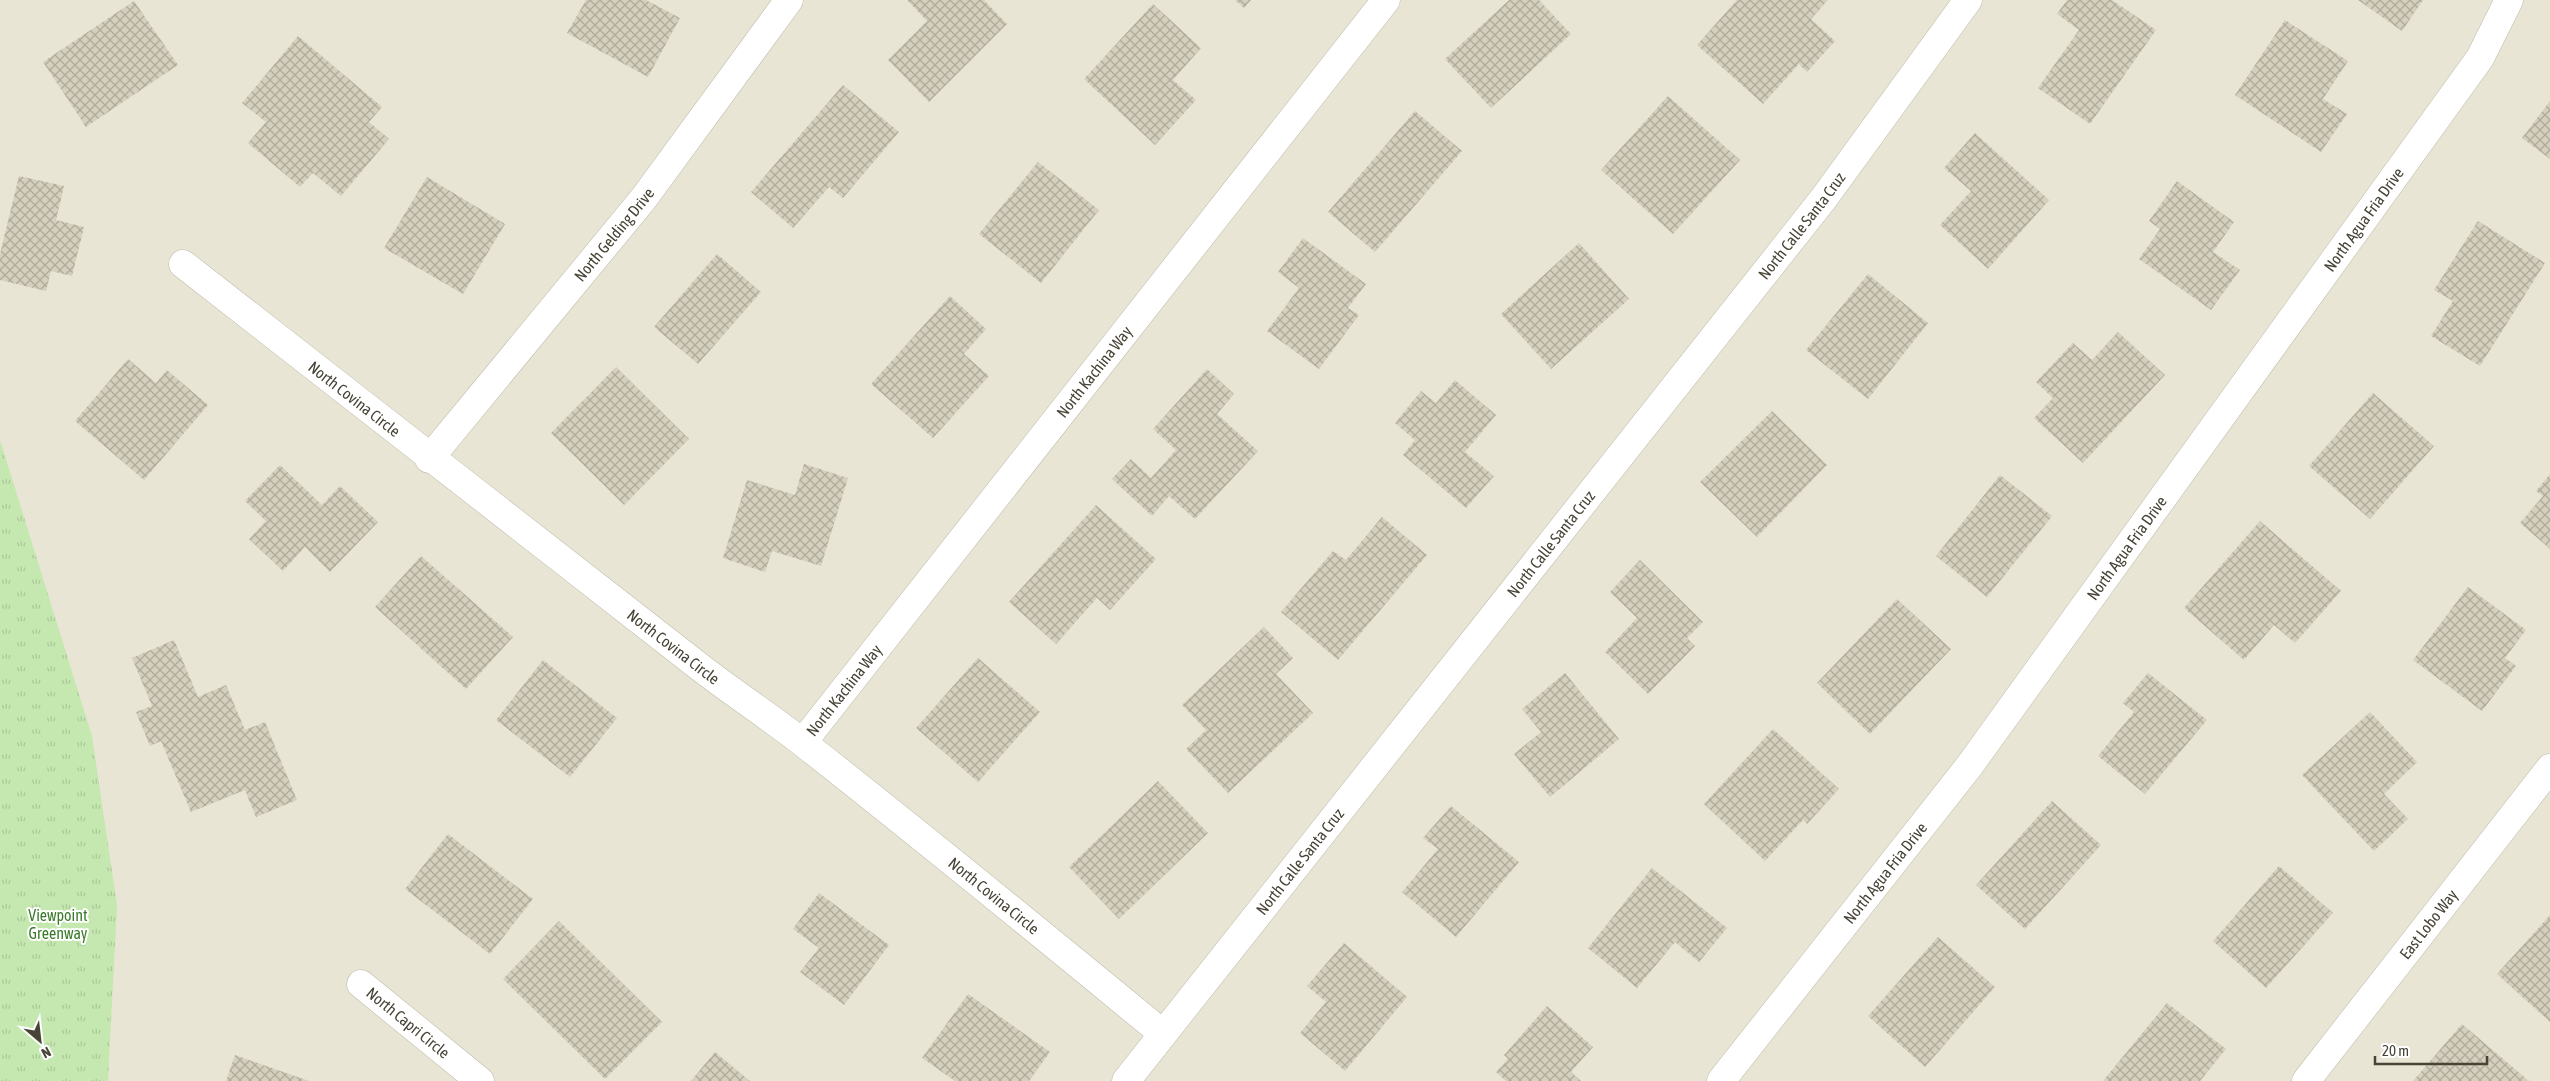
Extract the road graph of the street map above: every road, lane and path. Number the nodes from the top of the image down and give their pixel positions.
1 (788, 0) edge
2 (1386, 0) edge
3 (1968, 0) edge
4 (2509, 0) edge
5 (184, 264) dead end
6 (429, 460) junction
7 (803, 742) junction
8 (2550, 768) edge
9 (361, 984) dead end
10 (1162, 1033) junction
11 (480, 1081) edge
12 (1126, 1081) edge
13 (1721, 1081) edge
14 (2306, 1081) edge

1 - 6 street, North Gelding Drive
2 - 7 street, North Kachina Way
3 - 10 street, North Calle Santa Cruz
4 - 13 street, North Agua Fria Drive
5 - 6 street, North Covina Circle
6 - 7 street, North Covina Circle
7 - 10 street, North Covina Circle
8 - 14 street, East Lobo Way
9 - 11 street, North Capri Circle
10 - 12 street, North Calle Santa Cruz

